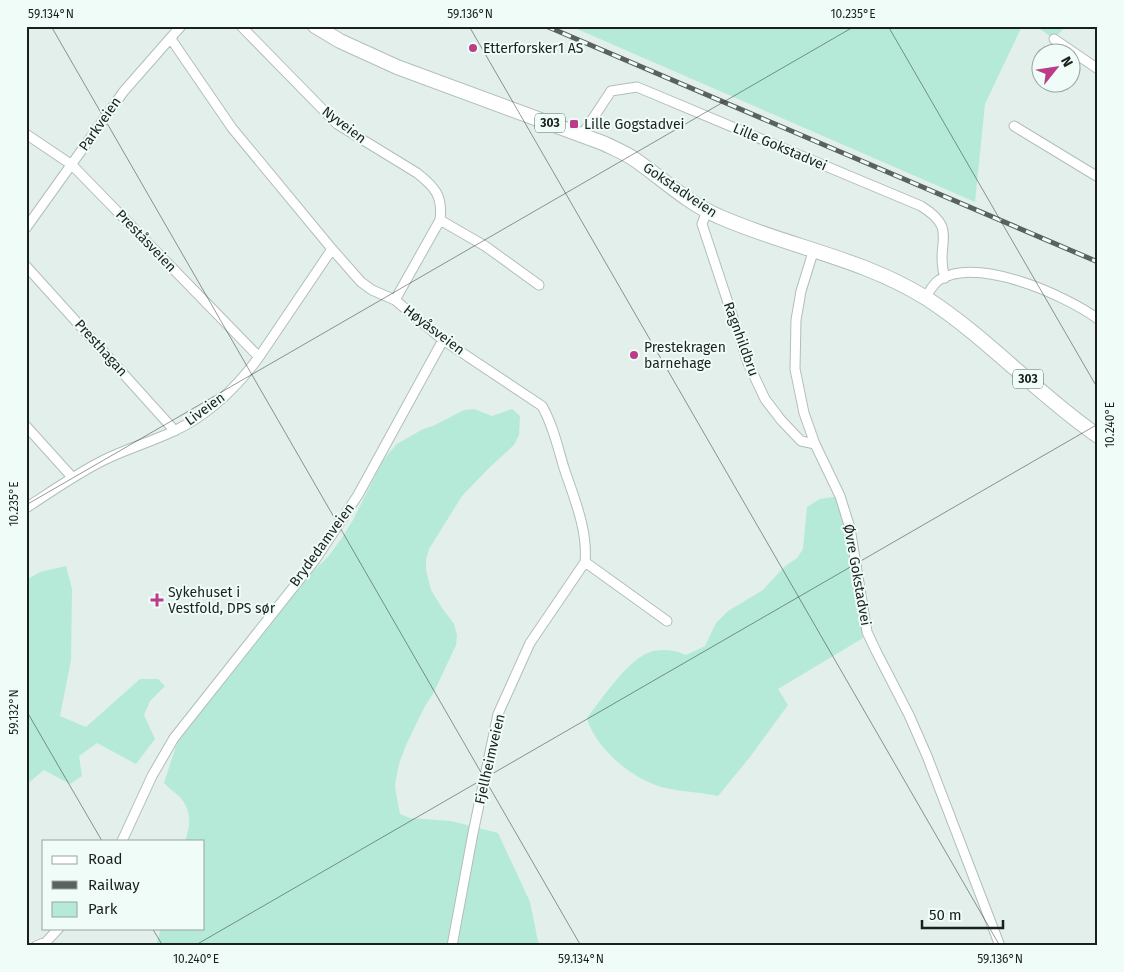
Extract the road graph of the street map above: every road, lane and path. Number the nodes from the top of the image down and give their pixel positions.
1 (181, 26) edge
2 (241, 26) edge
3 (315, 26) edge
4 (171, 39) junction
5 (1054, 39) dead end
6 (1098, 69) edge
7 (1014, 126) dead end
8 (26, 134) edge
9 (582, 135) junction
10 (72, 164) junction
11 (1098, 177) edge
12 (707, 211) junction
13 (440, 220) junction
14 (26, 228) edge
15 (332, 249) junction
16 (814, 249) junction
17 (26, 266) edge
18 (945, 278) junction
19 (539, 285) dead end
20 (925, 298) junction
21 (395, 300) junction
22 (1098, 318) edge
23 (443, 340) junction
24 (260, 357) junction
25 (26, 426) edge
26 (175, 430) junction
27 (1098, 436) edge
28 (816, 444) junction
29 (72, 476) junction
30 (26, 508) edge
31 (585, 562) junction
32 (667, 622) dead end
33 (122, 840) edge
34 (58, 930) edge
35 (47, 944) edge
36 (36, 946) edge
37 (452, 946) edge
38 (1000, 946) edge

1 - 4 street, Parkveien
2 - 13 street, Nyveien
3 - 9 main road, Gokstadveien / 303
4 - 10 street, Parkveien
4 - 15 street, Høyåsveien
5 - 6 street
7 - 11 street
8 - 10 street, Preståsveien
9 - 12 main road, Gokstadveien / 303
9 - 18 street, Lille Gokstadvei
10 - 14 street, Parkveien
10 - 24 street, Preståsveien
12 - 16 main road, Gokstadveien / 303
12 - 28 street, Ragnhildbru
13 - 19 street
13 - 21 street
15 - 21 street, Høyåsveien
15 - 24 street, Liveien
16 - 20 main road, Gokstadveien / 303
16 - 28 street, Øvre Gokstadvei
17 - 26 street, Presthagan
18 - 20 street
18 - 22 street
20 - 27 main road, Gokstadveien / 303
21 - 23 street, Høyåsveien
23 - 31 street, Høyåsveien
23 - 33 street, Brydedamveien
24 - 26 street, Liveien
25 - 29 street
26 - 29 street, Liveien
28 - 38 street, Øvre Gokstadvei
29 - 30 street, Liveien
31 - 32 street
31 - 37 street, Fjellheimveien
34 - 35 street
35 - 36 street

